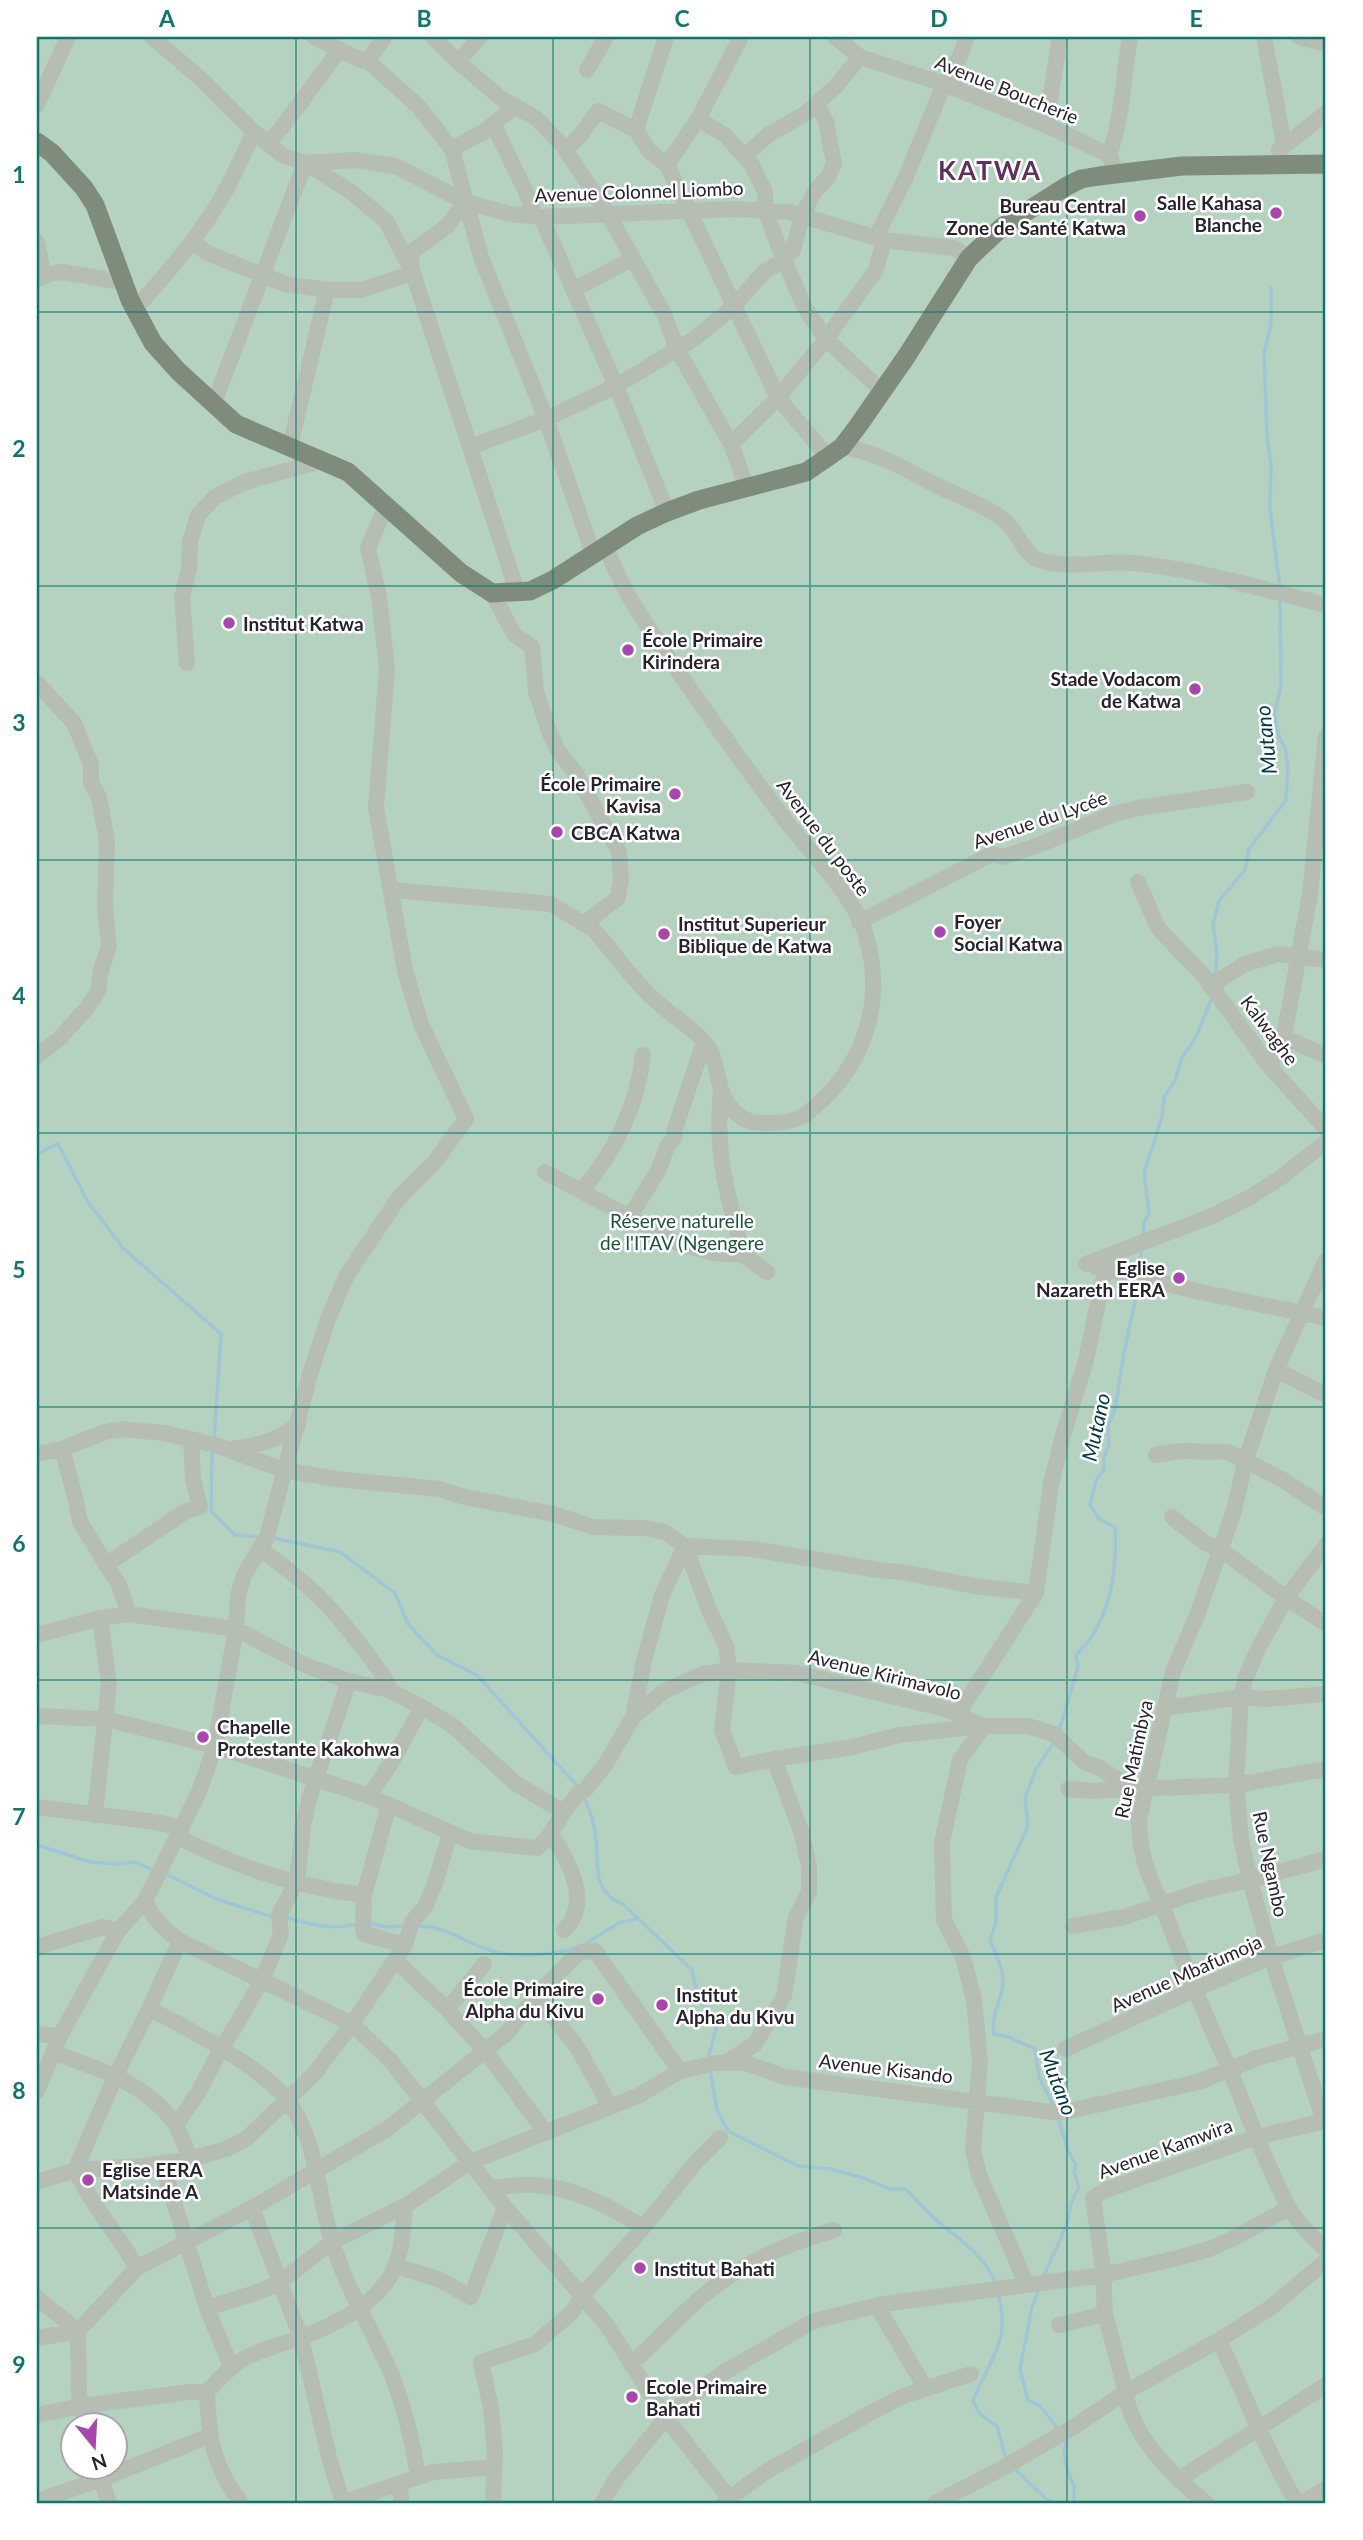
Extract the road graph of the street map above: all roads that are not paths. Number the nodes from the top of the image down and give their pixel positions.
1 (68, 37) edge
2 (152, 37) edge
3 (314, 37) edge
4 (384, 37) edge
5 (433, 37) edge
6 (480, 37) edge
7 (606, 37) edge
8 (666, 37) edge
9 (740, 37) edge
10 (835, 37) edge
11 (967, 37) edge
12 (1060, 37) edge
13 (1130, 37) edge
14 (1264, 37) edge
15 (1299, 37) edge
16 (1326, 44) edge
17 (340, 49) junction
18 (860, 57) junction
19 (368, 61) junction
20 (458, 62) junction
21 (587, 70) dead end
22 (944, 84) junction
23 (817, 104) junction
24 (37, 105) edge
25 (515, 106) junction
26 (1324, 113) edge
27 (698, 119) junction
28 (493, 124) junction
29 (1046, 125) junction
30 (636, 130) junction
31 (254, 132) junction
32 (37, 142) edge
33 (268, 143) junction
34 (1284, 144) junction
35 (452, 149) junction
36 (566, 150) junction
37 (745, 156) junction
38 (305, 163) junction
39 (1113, 164) junction
40 (1326, 164) edge
41 (667, 165) junction
42 (1272, 166) junction
43 (466, 202) junction
44 (765, 210) junction
45 (690, 212) junction
46 (608, 214) junction
47 (538, 216) junction
48 (802, 216) junction
49 (880, 239) junction
50 (37, 242) edge
51 (192, 242) junction
52 (969, 258) junction
53 (632, 259) junction
54 (784, 260) junction
55 (413, 272) junction
56 (261, 274) junction
57 (40, 278) edge
58 (122, 282) junction
59 (327, 290) junction
60 (573, 290) junction
61 (733, 307) junction
62 (135, 309) junction
63 (826, 339) junction
64 (677, 349) junction
65 (617, 386) junction
66 (882, 391) junction
67 (778, 398) junction
68 (214, 404) junction
69 (547, 419) junction
70 (731, 444) junction
71 (290, 446) junction
72 (470, 447) junction
73 (835, 452) junction
74 (321, 461) junction
75 (747, 488) junction
76 (386, 506) junction
77 (667, 512) junction
78 (599, 550) junction
79 (517, 591) junction
80 (492, 593) junction
81 (1326, 605) edge
82 (187, 663) dead end
83 (37, 683) edge
84 (1326, 745) edge
85 (1247, 793) dead end
86 (1138, 882) dead end
87 (392, 890) junction
88 (1318, 893) edge
89 (859, 922) junction
90 (585, 923) junction
91 (1298, 958) junction
92 (1326, 960) edge
93 (1210, 986) junction
94 (1284, 1037) junction
95 (704, 1042) junction
96 (643, 1055) dead end
97 (37, 1056) edge
98 (1326, 1056) edge
99 (1269, 1066) junction
100 (721, 1091) junction
101 (1326, 1129) edge
102 (1326, 1142) edge
103 (545, 1172) dead end
104 (582, 1190) junction
105 (630, 1216) junction
106 (743, 1255) junction
107 (1326, 1261) edge
108 (1105, 1269) junction
109 (767, 1272) dead end
110 (1301, 1313) junction
111 (1326, 1318) edge
112 (1276, 1370) junction
113 (1326, 1395) edge
114 (298, 1426) junction
115 (193, 1440) junction
116 (37, 1442) edge
117 (222, 1447) junction
118 (62, 1449) junction
119 (37, 1454) edge
120 (1156, 1455) dead end
121 (1245, 1462) junction
122 (283, 1470) junction
123 (1326, 1508) edge
124 (1172, 1517) dead end
125 (1326, 1545) edge
126 (685, 1546) junction
127 (263, 1547) junction
128 (1220, 1549) junction
129 (107, 1564) junction
130 (1037, 1593) junction
131 (1286, 1598) junction
132 (129, 1614) junction
133 (100, 1618) junction
134 (1326, 1624) edge
135 (236, 1629) junction
136 (37, 1634) edge
137 (729, 1670) junction
138 (349, 1681) junction
139 (390, 1690) junction
140 (1326, 1694) edge
141 (1241, 1697) junction
142 (422, 1707) junction
143 (1166, 1707) junction
144 (958, 1714) junction
145 (37, 1716) edge
146 (633, 1717) junction
147 (106, 1719) junction
148 (984, 1726) junction
149 (215, 1745) junction
150 (774, 1759) junction
151 (1326, 1769) edge
152 (317, 1778) junction
153 (1236, 1785) junction
154 (1068, 1789) dead end
155 (1140, 1789) junction
156 (369, 1796) junction
157 (389, 1805) junction
158 (37, 1807) edge
159 (564, 1812) junction
160 (95, 1815) junction
161 (180, 1832) junction
162 (450, 1834) junction
163 (551, 1834) junction
164 (1326, 1858) edge
165 (1250, 1880) junction
166 (298, 1881) junction
167 (364, 1895) junction
168 (145, 1901) junction
169 (1162, 1905) junction
170 (1073, 1926) dead end
171 (564, 1930) dead end
172 (118, 1931) junction
173 (408, 1934) junction
174 (180, 1941) junction
175 (1326, 1941) edge
176 (37, 1947) edge
177 (1271, 1957) junction
178 (395, 1959) junction
179 (484, 1964) dead end
180 (262, 1980) junction
181 (1194, 1990) junction
182 (536, 1996) junction
183 (446, 2008) junction
184 (149, 2009) junction
185 (352, 2024) junction
186 (37, 2034) edge
187 (60, 2036) junction
188 (1326, 2039) edge
189 (1301, 2046) junction
190 (221, 2049) junction
191 (1065, 2049) dead end
192 (485, 2052) junction
193 (54, 2053) junction
194 (720, 2063) junction
195 (1228, 2068) junction
196 (680, 2071) junction
197 (115, 2077) junction
198 (37, 2091) edge
199 (287, 2100) junction
200 (978, 2101) junction
201 (422, 2103) junction
202 (610, 2106) junction
203 (1325, 2122) edge
204 (176, 2125) junction
205 (546, 2133) junction
206 (1256, 2137) junction
207 (720, 2138) dead end
208 (191, 2159) junction
209 (470, 2162) junction
210 (162, 2164) junction
211 (75, 2170) junction
212 (316, 2171) junction
213 (37, 2182) edge
214 (490, 2188) junction
215 (405, 2206) junction
216 (505, 2207) junction
217 (252, 2208) junction
218 (1289, 2208) junction
219 (643, 2228) junction
220 (834, 2230) dead end
221 (187, 2241) junction
222 (332, 2242) junction
223 (1324, 2243) edge
224 (1326, 2260) edge
225 (396, 2266) junction
226 (137, 2269) junction
227 (1103, 2275) junction
228 (279, 2283) junction
229 (1027, 2285) junction
230 (582, 2296) junction
231 (37, 2298) edge
232 (877, 2306) junction
233 (208, 2308) junction
234 (360, 2308) junction
235 (1105, 2314) junction
236 (1059, 2325) dead end
237 (78, 2332) junction
238 (37, 2338) edge
239 (301, 2338) junction
240 (1219, 2340) junction
241 (631, 2364) junction
242 (231, 2367) junction
243 (971, 2374) dead end
244 (1326, 2385) edge
245 (926, 2389) junction
246 (207, 2392) junction
247 (1126, 2392) junction
248 (81, 2406) junction
249 (82, 2410) edge
250 (37, 2414) edge
251 (666, 2418) junction
252 (1257, 2427) junction
253 (209, 2436) junction
254 (130, 2463) edge
255 (494, 2467) junction
256 (418, 2476) junction
257 (84, 2480) edge
258 (101, 2480) edge
259 (1178, 2480) junction
260 (399, 2484) junction
261 (1326, 2488) edge
262 (37, 2501) edge
263 (238, 2502) edge
264 (729, 2502) edge
265 (109, 2503) edge
266 (342, 2503) edge
267 (402, 2503) edge
268 (493, 2503) edge
269 (602, 2503) edge
270 (935, 2503) edge
271 (1206, 2503) edge
272 (1299, 2503) edge

1 - 24 street
2 - 31 street, Avenue Colonnel Liombo
3 - 17 street
4 - 19 street
5 - 20 street
6 - 20 street
7 - 21 street
8 - 30 street
9 - 27 street
10 - 18 street, Avenue Boucherie
11 - 22 street
12 - 29 street
13 - 39 street
14 - 34 street
15 - 16 street
17 - 19 street
17 - 33 street
18 - 22 street, Avenue Boucherie
18 - 23 street
19 - 35 street
20 - 25 street
22 - 29 street, Avenue Boucherie
22 - 49 street
23 - 37 street
23 - 48 street
25 - 28 street
25 - 36 street
26 - 34 street
27 - 37 street
27 - 41 street
28 - 35 street
28 - 47 street
29 - 39 street, Avenue Boucherie
30 - 36 street
30 - 41 street
31 - 33 street, Avenue Colonnel Liombo
31 - 51 street
32 - 58 main road
33 - 38 street, Avenue Colonnel Liombo
34 - 42 street
35 - 43 street, Avenue du poste
36 - 46 street
37 - 44 street
38 - 43 street, Avenue Colonnel Liombo
38 - 55 street
38 - 56 street
39 - 42 main road
39 - 52 main road
40 - 42 main road
41 - 45 street
43 - 47 street, Avenue Colonnel Liombo
43 - 55 street
43 - 69 street, Avenue du poste
44 - 45 street, Avenue Colonnel Liombo
44 - 48 street, Avenue Colonnel Liombo
44 - 54 street
45 - 46 street, Avenue Colonnel Liombo
45 - 61 street
46 - 47 street, Avenue Colonnel Liombo
46 - 53 street
47 - 60 street
48 - 49 street, Avenue Colonnel Liombo
48 - 54 street
49 - 52 street, Avenue Colonnel Liombo
49 - 63 street
50 - 57 street
51 - 56 street
51 - 62 street
52 - 66 main road
53 - 60 street
53 - 64 street
54 - 61 street
54 - 63 street
55 - 59 street
55 - 72 street
56 - 59 street
56 - 68 street
57 - 58 street
58 - 62 main road
59 - 71 street
60 - 65 street
61 - 64 street
61 - 67 street
62 - 68 main road
63 - 66 street
63 - 67 street
64 - 65 street
64 - 70 street
65 - 69 street
65 - 77 street
66 - 73 main road
67 - 70 street
67 - 73 street
68 - 71 main road
69 - 72 street
69 - 78 street, Avenue du poste
70 - 75 street
71 - 74 main road
72 - 79 street
73 - 75 main road
73 - 81 street
74 - 76 main road
74 - 82 street
75 - 77 main road
76 - 80 main road
76 - 87 street
77 - 78 main road
78 - 79 main road
78 - 89 street, Avenue du poste
79 - 80 main road
80 - 90 street
83 - 97 street
84 - 88 street
85 - 89 street, Avenue du Lycée
86 - 93 street, Kalwaghe
87 - 90 street, Avenue du poste
87 - 114 street
88 - 91 street
89 - 100 street, Avenue du poste
90 - 95 street, Avenue du poste
91 - 92 street
91 - 93 street
91 - 94 street
93 - 99 street, Kalwaghe
94 - 98 street
94 - 99 street
95 - 100 street, Avenue du poste
95 - 105 street
96 - 104 street
99 - 101 street, Kalwaghe
100 - 106 street
102 - 108 street
103 - 104 street
104 - 105 street
105 - 106 street
106 - 109 street
107 - 110 street, Rue Matimbya
108 - 110 street
108 - 130 street
110 - 111 street
110 - 112 street, Rue Matimbya
112 - 113 street
112 - 121 street, Rue Matimbya
114 - 117 street
114 - 122 street
115 - 117 street
115 - 118 street
115 - 129 street
116 - 118 street
117 - 122 street
118 - 119 street
118 - 129 street
120 - 121 street
121 - 123 street
121 - 128 street, Rue Matimbya
122 - 126 street
122 - 127 street
124 - 128 street
125 - 131 street, Rue Ngambo
126 - 130 street
126 - 137 street
126 - 146 street
127 - 135 street
127 - 139 street
128 - 131 street
128 - 143 street, Rue Matimbya
129 - 132 street
130 - 144 street
131 - 134 street
131 - 141 street, Rue Ngambo
132 - 133 street
132 - 135 street
133 - 136 street
133 - 147 street
135 - 138 street
135 - 149 street
137 - 144 street, Avenue Kirimavolo
137 - 146 street, Avenue Kirimavolo
137 - 150 street
138 - 139 street
138 - 152 street
139 - 142 street
140 - 141 street
141 - 143 street
141 - 153 street, Rue Ngambo
142 - 156 street
142 - 159 street
143 - 155 street, Rue Matimbya
144 - 148 street, Avenue Kirimavolo
145 - 147 street
146 - 159 street
147 - 149 street
147 - 160 street
148 - 150 street
148 - 155 street, Avenue Kirimavolo
148 - 200 street
149 - 152 street
149 - 161 street
150 - 194 street
151 - 153 street
152 - 156 street
152 - 166 street
153 - 155 street
153 - 165 street, Rue Ngambo
154 - 155 street
155 - 169 street, Rue Matimbya
156 - 157 street
157 - 162 street
157 - 167 street
158 - 160 street
159 - 163 street
160 - 161 street
161 - 166 street
161 - 168 street
162 - 163 street
162 - 173 street
163 - 171 street
164 - 165 street
165 - 169 street
165 - 177 street, Rue Ngambo
166 - 167 street
166 - 180 street
167 - 173 street
168 - 172 street
168 - 174 street
169 - 170 street
169 - 181 street, Rue Matimbya
172 - 176 street
172 - 187 street
173 - 178 street
174 - 180 street
174 - 184 street
175 - 177 street, Avenue Mbafumoja
177 - 181 street, Avenue Mbafumoja
177 - 189 street, Rue Ngambo
178 - 183 street
178 - 185 street
179 - 183 street
180 - 185 street
180 - 190 street
181 - 191 street, Avenue Mbafumoja
181 - 195 street, Rue Matimbya
182 - 192 street
182 - 196 street
182 - 202 street
183 - 192 street
184 - 190 street
184 - 197 street
185 - 199 street
185 - 201 street
186 - 187 street
187 - 193 street
188 - 189 street, Avenue Kisando
189 - 195 street, Avenue Kisando
189 - 203 street, Rue Ngambo
190 - 199 street
190 - 204 street
192 - 201 street
192 - 205 street
193 - 197 street
193 - 198 street
194 - 196 street
194 - 200 street, Avenue Kisando
195 - 200 street, Avenue Kisando
195 - 206 street, Rue Matimbya
196 - 202 street
197 - 204 street
197 - 211 street
199 - 208 street
199 - 212 street
200 - 229 street
201 - 209 street
201 - 212 street
202 - 205 street
203 - 206 street, Avenue Kamwira
204 - 208 street
205 - 209 street
206 - 218 street, Rue Matimbya
206 - 227 street, Avenue Kamwira
207 - 219 street
208 - 210 street
209 - 214 street
209 - 215 street
210 - 211 street
210 - 221 street
211 - 213 street
211 - 226 street
212 - 217 street
212 - 222 street
214 - 216 street
214 - 219 street
215 - 222 street
215 - 225 street
216 - 225 street
216 - 230 street
217 - 221 street
217 - 228 street
218 - 223 street, Rue Matimbya
218 - 227 street
219 - 230 street
220 - 241 street
221 - 226 street
221 - 233 street
222 - 228 street
222 - 234 street
224 - 240 street
225 - 234 street
226 - 237 street
227 - 229 street
227 - 235 street
228 - 233 street
228 - 239 street
229 - 232 street
230 - 241 street
230 - 255 street
231 - 237 street
232 - 245 street
232 - 251 street
233 - 242 street
234 - 239 street
234 - 256 street
235 - 236 street
235 - 247 street
237 - 238 street
237 - 248 street
239 - 242 street
239 - 266 street
240 - 247 street
240 - 252 street
241 - 251 street
242 - 246 street
243 - 245 street
244 - 252 street
245 - 264 street
246 - 248 street
246 - 253 street
247 - 259 street
247 - 270 street
248 - 249 street
248 - 250 street
251 - 264 street
251 - 269 street
252 - 259 street
252 - 272 street
253 - 254 street
253 - 263 street
255 - 256 street
255 - 268 street
256 - 260 street
257 - 262 street
258 - 265 street
259 - 271 street
260 - 266 street
260 - 267 street
261 - 272 street

